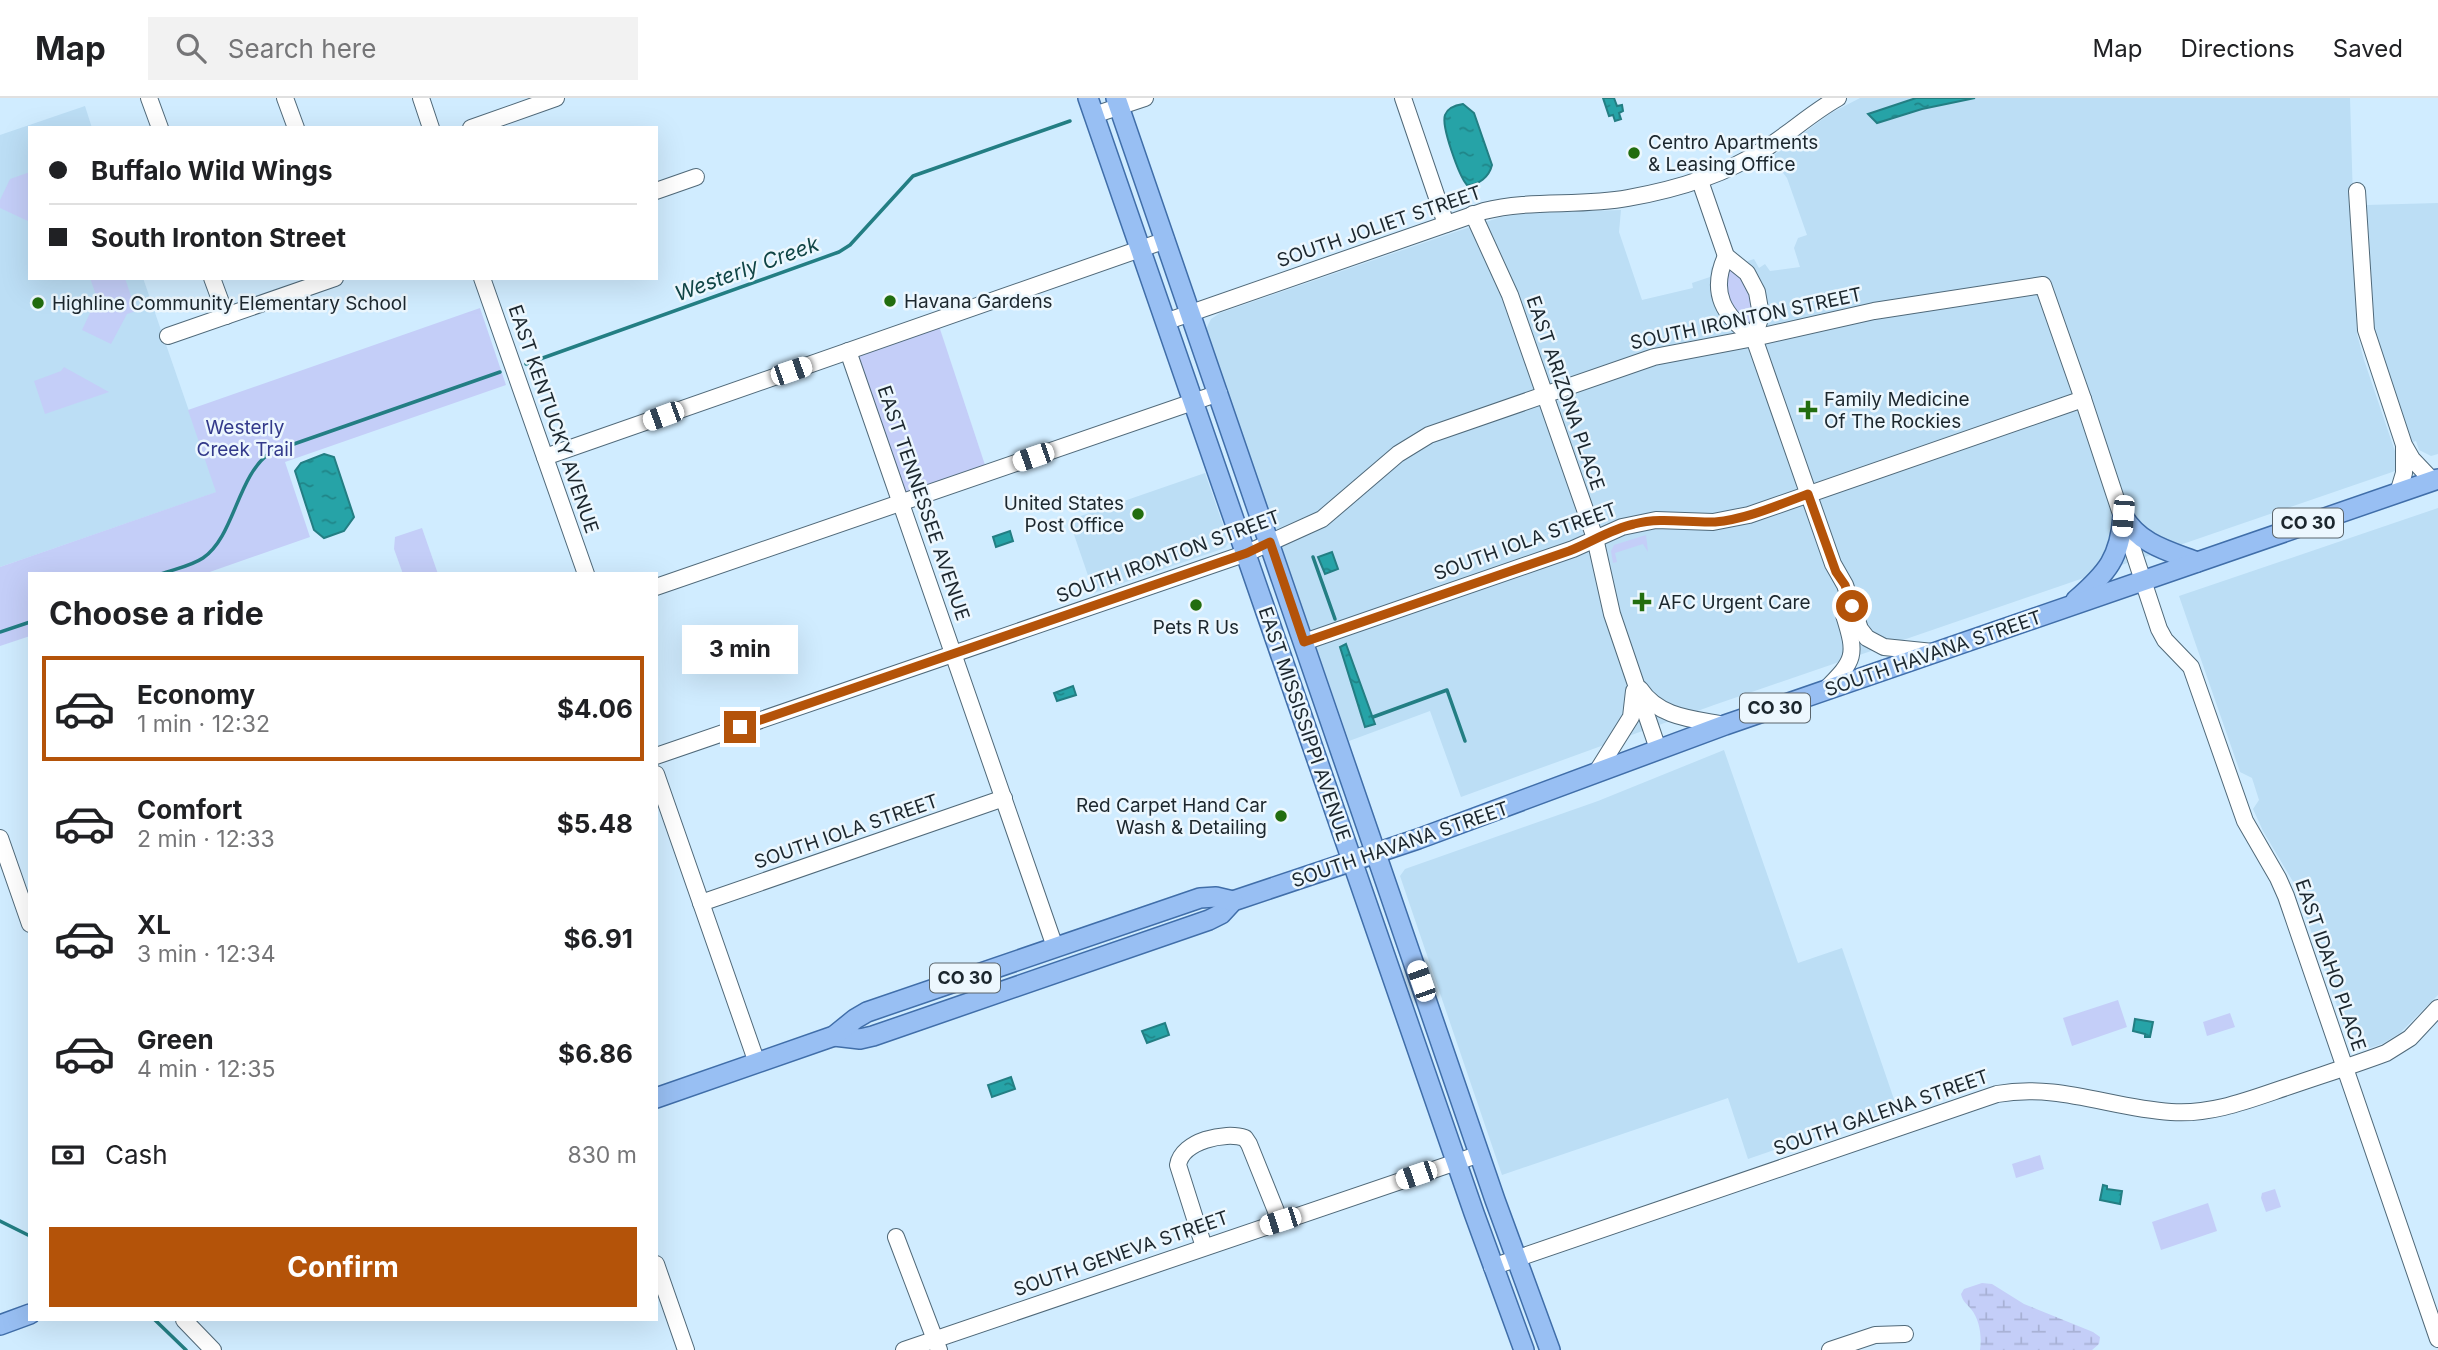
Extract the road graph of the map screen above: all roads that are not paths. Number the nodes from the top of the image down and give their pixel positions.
1 (149, 98) edge
2 (285, 98) edge
3 (421, 98) edge
4 (556, 98) edge
5 (1145, 98) edge
6 (1403, 98) edge
7 (1838, 98) edge
8 (1118, 102) edge
9 (1091, 107) edge
10 (159, 126) edge
11 (295, 126) edge
12 (430, 126) edge
13 (477, 126) edge
14 (696, 177) dead end
15 (1699, 178) junction
16 (658, 190) edge
17 (2357, 191) dead end
18 (1473, 214) junction
19 (1446, 224) junction
20 (1166, 240) junction
21 (1140, 250) junction
22 (1726, 257) junction
23 (213, 280) edge
24 (329, 280) edge
25 (483, 280) edge
26 (2043, 285) joint
27 (1191, 313) junction
28 (226, 316) junction
29 (1166, 322) junction
30 (168, 336) dead end
31 (1754, 338) junction
32 (848, 351) junction
33 (1219, 393) junction
34 (1544, 394) junction
35 (2083, 399) junction
36 (1193, 402) junction
37 (2404, 445) junction
38 (545, 457) junction
39 (2435, 480) edge
40 (2398, 493) junction
41 (1808, 494) junction
42 (901, 502) junction
43 (2123, 516) junction
44 (1595, 538) junction
45 (1270, 542) junction
46 (1247, 553) junction
47 (2197, 562) junction
48 (585, 572) edge
49 (1836, 572) junction
50 (2142, 581) junction
51 (658, 586) edge
52 (2071, 605) junction
53 (1304, 642) junction
54 (1933, 652) junction
55 (954, 653) junction
56 (1633, 678) junction
57 (1825, 690) junction
58 (1725, 725) junction
59 (1658, 749) junction
60 (658, 756) edge
61 (1596, 773) junction
62 (658, 780) edge
63 (1004, 798) junction
64 (0, 838) edge
65 (1377, 854) junction
66 (1353, 862) junction
67 (1233, 901) junction
68 (701, 904) junction
69 (28, 918) edge
70 (1101, 930) junction
71 (1055, 947) junction
72 (1077, 966) junction
73 (1039, 980) junction
74 (944, 985) junction
75 (2438, 1008) edge
76 (926, 1018) junction
77 (834, 1035) junction
78 (757, 1063) junction
79 (2345, 1068) junction
80 (658, 1097) edge
81 (1479, 1154) junction
82 (1456, 1162) junction
83 (1280, 1221) junction
84 (896, 1237) dead end
85 (1204, 1247) junction
86 (1516, 1259) junction
87 (1492, 1266) junction
88 (658, 1270) edge
89 (28, 1315) edge
90 (185, 1321) edge
91 (0, 1325) edge
92 (1905, 1334) dead end
93 (2438, 1339) edge
94 (937, 1345) edge
95 (213, 1350) edge
96 (686, 1350) edge
97 (904, 1350) edge
98 (1524, 1350) edge
99 (1550, 1350) edge
100 (1830, 1350) edge

1 - 10 street
2 - 11 street
3 - 12 street
4 - 13 street
5 - 8 street
6 - 19 street
7 - 15 street, SOUTH JOLIET STREET
8 - 9 street
8 - 20 main road, EAST MISSISSIPPI AVENUE
9 - 21 main road, EAST MISSISSIPPI AVENUE
14 - 16 street
15 - 18 street, SOUTH JOLIET STREET
15 - 22 street
17 - 37 street
18 - 19 street, SOUTH JOLIET STREET
18 - 34 street, EAST ARIZONA PLACE
19 - 27 street, SOUTH JOLIET STREET
20 - 21 street
20 - 27 main road, EAST MISSISSIPPI AVENUE
21 - 29 main road, EAST MISSISSIPPI AVENUE
21 - 32 street
22 - 31 street
22 - 31 street
23 - 28 street
24 - 28 street
25 - 38 street, EAST KENTUCKY AVENUE
26 - 31 street, SOUTH IRONTON STREET
26 - 35 street, EAST IDAHO PLACE
27 - 29 street, SOUTH JOLIET STREET
27 - 33 main road, EAST MISSISSIPPI AVENUE
28 - 30 street
29 - 36 main road, EAST MISSISSIPPI AVENUE
31 - 34 street, SOUTH IRONTON STREET
31 - 41 street
32 - 38 street
32 - 42 street, EAST TENNESSEE AVENUE
33 - 36 street
33 - 45 main road, EAST MISSISSIPPI AVENUE
34 - 44 street, EAST ARIZONA PLACE
34 - 45 street, SOUTH IRONTON STREET
35 - 41 street, SOUTH IOLA STREET
35 - 43 street, EAST IDAHO PLACE
36 - 42 street
36 - 46 main road, EAST MISSISSIPPI AVENUE
37 - 39 street
37 - 40 street
38 - 48 street, EAST KENTUCKY AVENUE
39 - 40 main road, SOUTH HAVANA STREET / CO 30
40 - 47 main road, SOUTH HAVANA STREET / CO 30
41 - 44 street, SOUTH IOLA STREET
41 - 49 street
42 - 51 street
42 - 55 street, EAST TENNESSEE AVENUE
43 - 47 main road
43 - 50 street, EAST IDAHO PLACE
43 - 52 main road
44 - 53 street, SOUTH IOLA STREET
44 - 56 street, EAST ARIZONA PLACE
45 - 46 street, SOUTH IRONTON STREET
45 - 53 main road, EAST MISSISSIPPI AVENUE
46 - 55 street, SOUTH IRONTON STREET
46 - 66 main road, EAST MISSISSIPPI AVENUE
47 - 50 main road, SOUTH HAVANA STREET / CO 30
49 - 54 street
49 - 57 street
50 - 52 main road, SOUTH HAVANA STREET / CO 30
50 - 79 street, EAST IDAHO PLACE
52 - 54 main road, SOUTH HAVANA STREET / CO 30
53 - 65 main road, EAST MISSISSIPPI AVENUE
54 - 57 main road, SOUTH HAVANA STREET / CO 30
55 - 60 street, SOUTH IRONTON STREET
55 - 63 street, EAST TENNESSEE AVENUE
56 - 58 street
56 - 59 street, EAST ARIZONA PLACE
56 - 61 street
57 - 58 main road, SOUTH HAVANA STREET / CO 30
58 - 59 main road, SOUTH HAVANA STREET / CO 30
59 - 61 main road, SOUTH HAVANA STREET / CO 30
61 - 65 main road, SOUTH HAVANA STREET / CO 30
62 - 68 street
63 - 68 street, SOUTH IOLA STREET
63 - 71 street, EAST TENNESSEE AVENUE
64 - 69 street
65 - 66 main road, SOUTH HAVANA STREET / CO 30
65 - 81 main road, EAST MISSISSIPPI AVENUE
66 - 67 main road, SOUTH HAVANA STREET / CO 30
66 - 82 main road, EAST MISSISSIPPI AVENUE
67 - 70 main road, SOUTH HAVANA STREET / CO 30
67 - 72 main road, SOUTH HAVANA STREET / CO 30
68 - 78 street
70 - 71 main road, SOUTH HAVANA STREET / CO 30
70 - 72 main road
71 - 73 main road
71 - 74 main road, SOUTH HAVANA STREET / CO 30
72 - 73 main road, SOUTH HAVANA STREET / CO 30
73 - 76 main road, SOUTH HAVANA STREET / CO 30
74 - 76 main road
74 - 77 main road, SOUTH HAVANA STREET / CO 30
75 - 79 street, SOUTH GALENA STREET
76 - 77 main road, SOUTH HAVANA STREET / CO 30
77 - 78 main road, SOUTH HAVANA STREET / CO 30
78 - 80 main road, SOUTH HAVANA STREET / CO 30
79 - 86 street, SOUTH GALENA STREET
79 - 93 street, EAST IDAHO PLACE
81 - 82 street, SOUTH GENEVA STREET
81 - 86 main road, EAST MISSISSIPPI AVENUE
82 - 83 street, SOUTH GENEVA STREET
82 - 87 main road, EAST MISSISSIPPI AVENUE
83 - 85 street, SOUTH GENEVA STREET
83 - 85 street
84 - 94 street
85 - 94 street, SOUTH GENEVA STREET
86 - 87 street, SOUTH GALENA STREET
86 - 99 main road, EAST MISSISSIPPI AVENUE
87 - 98 main road, EAST MISSISSIPPI AVENUE
88 - 96 street
89 - 91 main road
90 - 95 street
92 - 100 street
94 - 97 street, SOUTH GENEVA STREET

